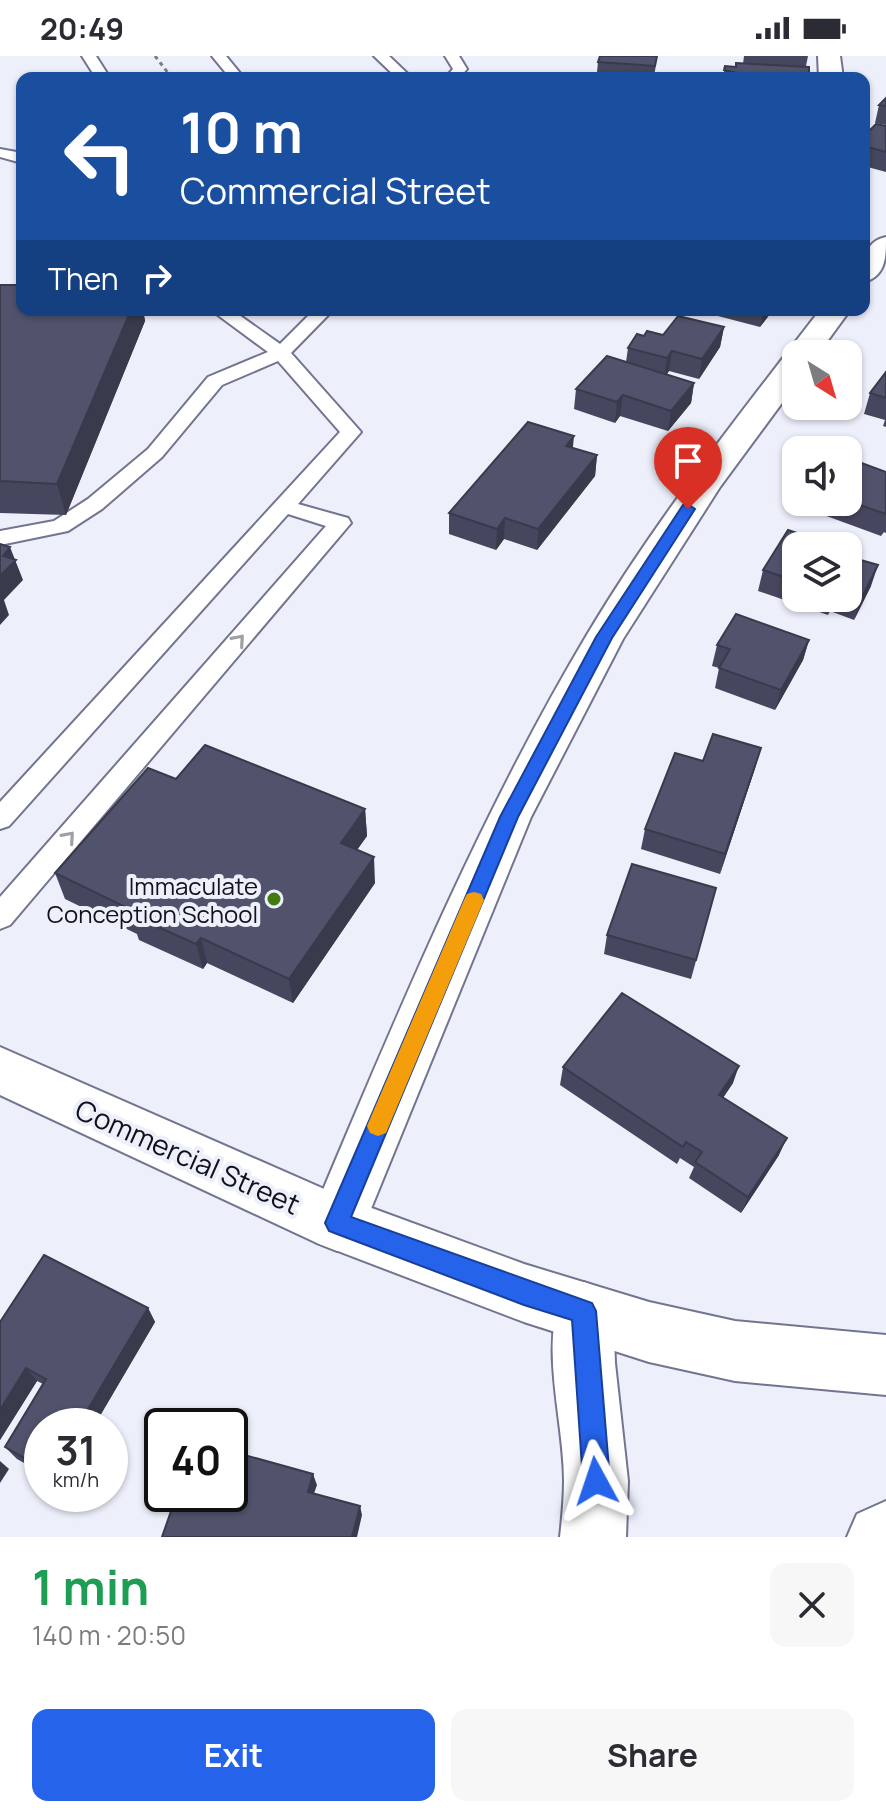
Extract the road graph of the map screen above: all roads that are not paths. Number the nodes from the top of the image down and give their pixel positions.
1 (219, 56) edge
2 (381, 56) edge
3 (232, 72) edge
4 (398, 72) edge
5 (886, 245) edge
6 (870, 265) edge
7 (229, 316) edge
8 (318, 316) edge
9 (830, 316) edge
10 (812, 340) edge
11 (281, 353) junction
12 (782, 381) edge
13 (283, 506) junction
14 (0, 538) edge
15 (0, 819) edge
16 (0, 917) edge
17 (0, 1070) edge
18 (337, 1223) junction
19 (584, 1311) junction
20 (886, 1365) edge
21 (886, 1534) edge
22 (593, 1537) edge
23 (880, 1537) edge

1 - 3 lane
2 - 4 lane
5 - 6 street
7 - 11 lane
8 - 11 lane
9 - 10 street
11 - 13 lane
11 - 14 lane
12 - 18 street
13 - 15 lane
16 -> 13 lane
17 - 18 street, Commercial Street
18 - 19 street, Commercial Street
19 - 20 street, Commercial Street
19 - 22 street
21 - 23 street

